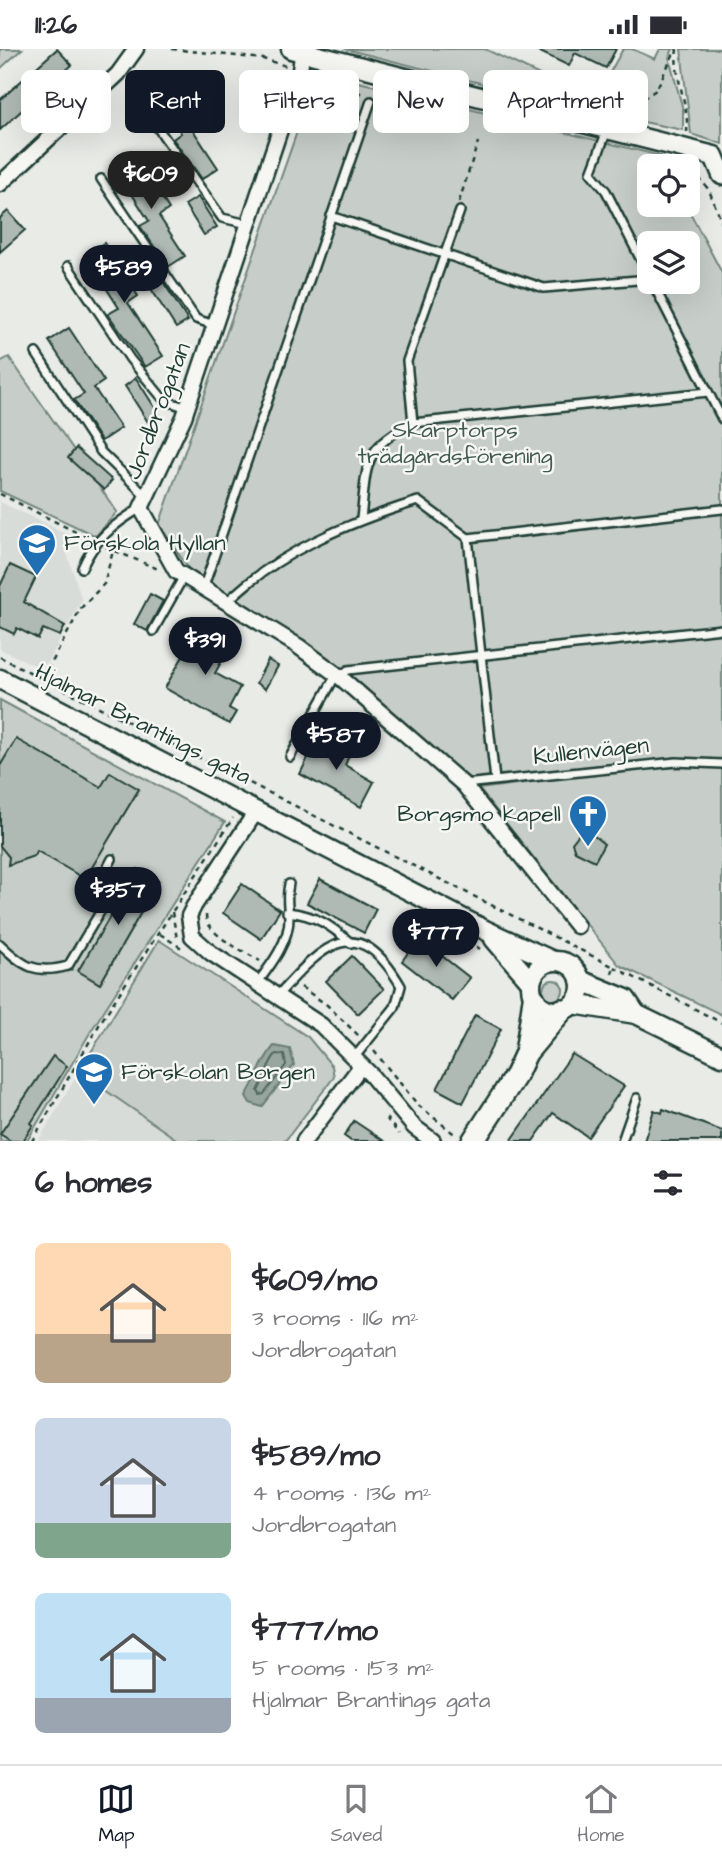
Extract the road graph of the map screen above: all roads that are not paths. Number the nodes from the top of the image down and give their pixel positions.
1 (136, 49) edge
2 (299, 49) edge
3 (483, 96) edge
4 (371, 101) road end
5 (161, 133) edge
6 (606, 133) edge
7 (627, 133) edge
8 (718, 157) edge
9 (722, 175) edge
10 (101, 179) dead end
11 (0, 184) edge
12 (460, 211) road end
13 (331, 216) junction
14 (249, 224) junction
15 (637, 253) edge
16 (444, 255) junction
17 (68, 266) dead end
18 (637, 280) edge
19 (658, 294) edge
20 (215, 325) junction
21 (36, 353) dead end
22 (708, 392) junction
23 (187, 408) junction
24 (722, 419) edge
25 (413, 423) junction
26 (145, 503) junction
27 (722, 509) edge
28 (361, 519) junction
29 (468, 538) junction
30 (82, 568) dead end
31 (180, 574) junction
32 (202, 589) junction
33 (226, 603) junction
34 (722, 629) edge
35 (153, 631) dead end
36 (481, 656) junction
37 (338, 676) junction
38 (0, 679) edge
39 (289, 757) dead end
40 (722, 764) edge
41 (495, 781) junction
42 (464, 785) junction
43 (257, 810) junction
44 (112, 859) dead end
45 (289, 884) dead end
46 (288, 912) junction
47 (577, 926) dead end
48 (487, 931) junction
49 (351, 943) junction
50 (0, 944) edge
51 (553, 961) junction
52 (580, 980) junction
53 (258, 982) junction
54 (533, 991) junction
55 (278, 995) junction
56 (568, 1007) junction
57 (636, 1014) junction
58 (526, 1053) junction
59 (722, 1056) edge
60 (357, 1062) junction
61 (637, 1098) dead end
62 (465, 1139) edge
63 (304, 1141) edge
64 (433, 1141) edge
65 (622, 1141) edge

1 - 11 street
2 - 3 street
2 - 14 street, Jordbrogatan
4 - 13 lane
5 - 14 lane
6 - 15 lane
7 - 8 street
8 - 9 street
10 - 20 lane
12 - 16 lane
13 - 16 lane
13 - 32 lane
14 - 20 street, Jordbrogatan
16 - 18 lane
16 - 25 lane
17 - 23 lane
19 - 22 lane
20 - 23 street, Jordbrogatan
21 - 26 lane
22 - 24 lane
22 - 25 lane
23 - 26 street, Jordbrogatan
25 - 28 lane
26 - 30 lane
26 - 31 street
27 - 29 lane
28 - 29 lane
28 - 33 lane
29 - 36 lane
31 - 32 street
31 - 35 lane
32 - 33 street
33 - 37 street
34 - 36 lane
36 - 37 lane
36 - 41 lane
37 - 39 lane
37 - 42 street
38 - 43 street, Hjalmar Brantings gata
40 - 41 lane, Kullenvägen
41 - 42 lane, Kullenvägen
42 - 47 street
43 - 48 street, Hjalmar Brantings gata
43 - 53 street
44 - 50 lane
45 - 46 lane
46 - 49 lane
46 - 53 lane
48 - 51 street, Hjalmar Brantings gata
48 - 54 street, Hjalmar Brantings gata
49 - 55 lane
49 - 60 lane
51 - 52 street, Hjalmar Brantings gata
51 - 54 street
52 - 56 street
52 - 57 street, Hjalmar Brantings gata
53 - 55 street
54 - 56 street, Hjalmar Brantings gata
54 - 58 main road
55 - 60 street
56 - 57 street, Hjalmar Brantings gata
56 - 58 main road
57 - 59 street, Hjalmar Brantings gata
58 - 62 main road
60 - 63 street
60 - 64 street
61 - 65 lane

